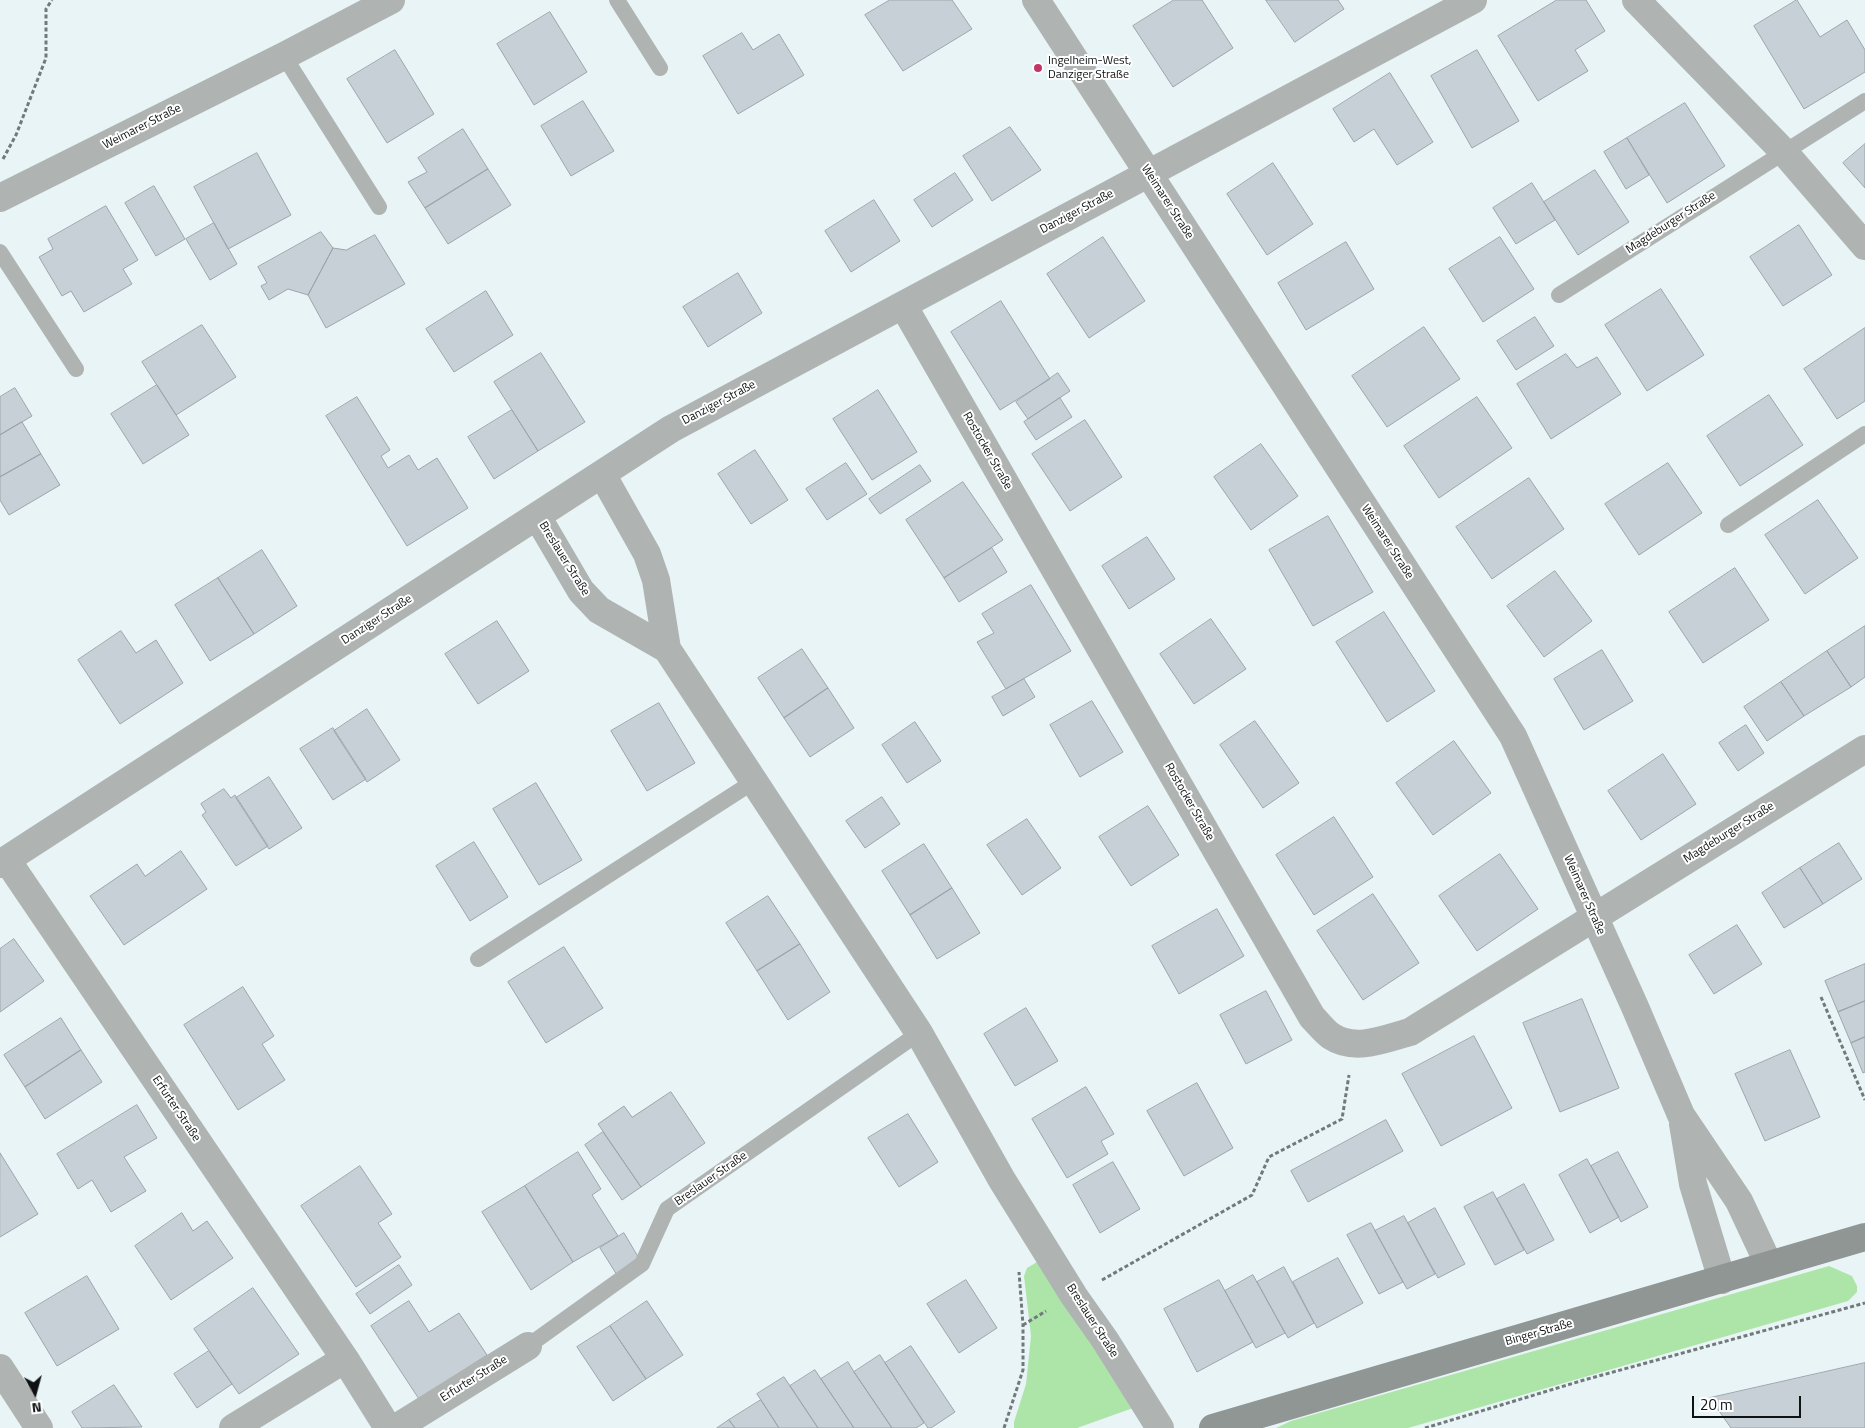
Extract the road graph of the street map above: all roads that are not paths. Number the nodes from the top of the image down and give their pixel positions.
1 (391, 0) edge
2 (617, 0) edge
3 (1036, 0) edge
4 (1473, 0) edge
5 (1636, 0) edge
6 (284, 56) junction
7 (660, 68) dead end
8 (1865, 102) edge
9 (1784, 152) junction
10 (1149, 174) junction
11 (0, 198) edge
12 (380, 207) dead end
13 (1865, 246) edge
14 (0, 252) edge
15 (1559, 295) dead end
16 (903, 305) junction
17 (76, 369) dead end
18 (1865, 434) edge
19 (602, 474) junction
20 (536, 516) junction
21 (1728, 525) dead end
22 (667, 649) junction
23 (1865, 749) edge
24 (753, 782) junction
25 (3, 862) edge
26 (1594, 917) junction
27 (478, 959) dead end
28 (919, 1033) junction
29 (1681, 1115) junction
30 (1865, 1237) edge
31 (1769, 1265) junction
32 (1722, 1280) junction
33 (528, 1346) joint
34 (345, 1359) junction
35 (0, 1368) edge
36 (39, 1428) edge
37 (233, 1428) edge
38 (388, 1428) edge
39 (396, 1428) edge
40 (1160, 1428) edge
41 (1213, 1428) edge

1 - 6 street, Weimarer Straße
2 - 7 lane
3 - 10 street, Weimarer Straße
4 - 10 street, Danziger Straße
5 - 9 street
6 - 11 street, Weimarer Straße
6 - 12 lane
8 - 9 lane, Magdeburger Straße
9 - 13 street
9 - 15 lane, Magdeburger Straße
10 - 16 street, Danziger Straße
10 - 26 street, Weimarer Straße
14 - 17 lane
16 - 19 street, Danziger Straße
16 - 26 street, Rostocker Straße
18 - 21 lane
19 - 20 street, Danziger Straße
19 - 22 street, Breslauer Straße
20 - 22 street, Breslauer Straße
20 - 25 street, Danziger Straße
22 - 24 street, Breslauer Straße
23 - 26 street, Magdeburger Straße
24 - 27 lane
24 - 28 street, Breslauer Straße
25 - 34 street, Erfurter Straße
26 - 29 street, Weimarer Straße
28 - 33 lane, Breslauer Straße
28 - 40 street, Breslauer Straße
29 - 31 street, Weimarer Straße
29 - 32 street, Weimarer Straße
30 - 31 main road, Binger Straße
31 - 32 main road, Binger Straße
32 - 41 main road, Binger Straße
33 - 39 street, Erfurter Straße
34 - 37 street
34 - 38 street, Erfurter Straße
35 - 36 street

